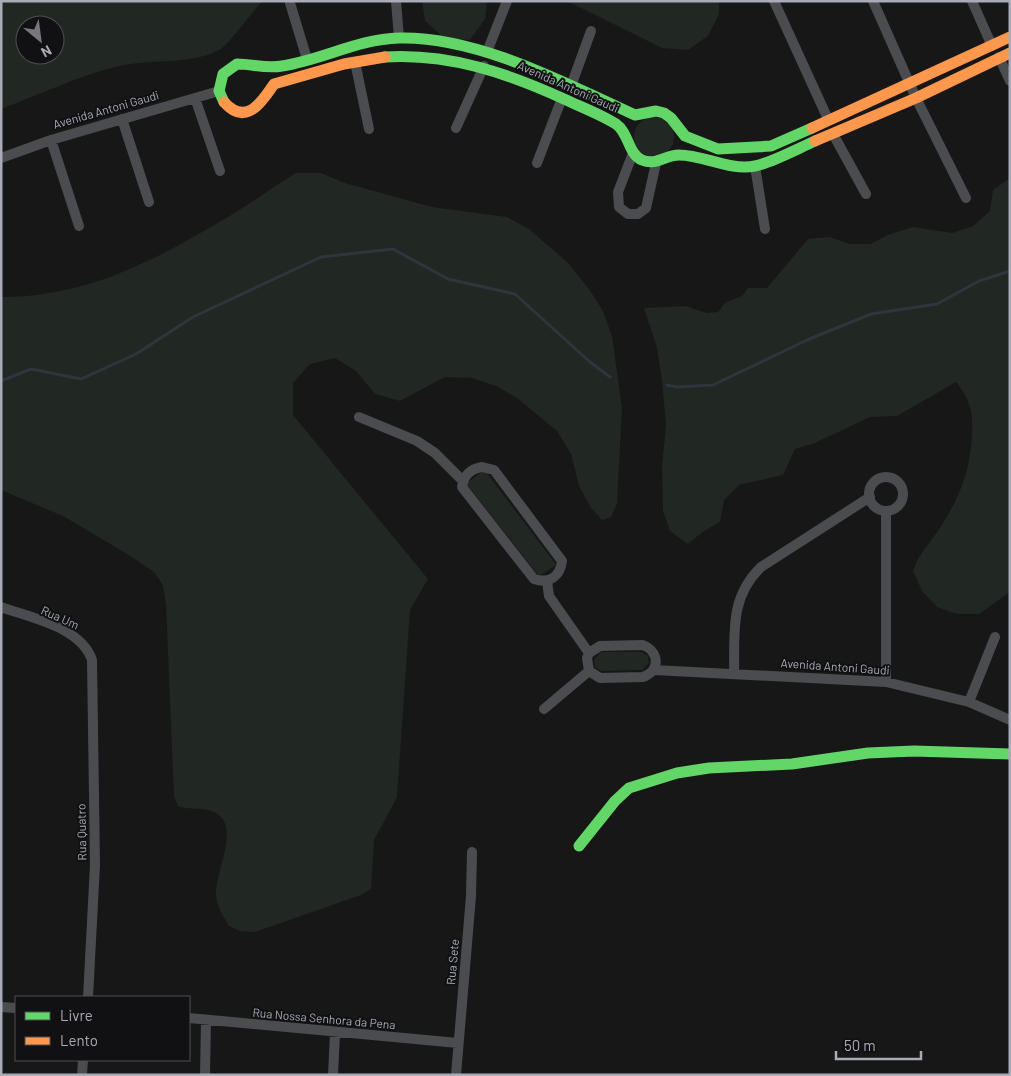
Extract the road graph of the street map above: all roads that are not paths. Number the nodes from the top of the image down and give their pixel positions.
1 (396, 1) edge
2 (508, 1) edge
3 (774, 1) edge
4 (873, 1) edge
5 (972, 1) edge
6 (290, 3) dead end
7 (591, 31) dead end
8 (1010, 37) edge
9 (398, 38) junction
10 (992, 46) junction
11 (487, 52) junction
12 (1005, 55) edge
13 (307, 59) junction
14 (355, 62) junction
15 (484, 66) junction
16 (1010, 81) edge
17 (910, 83) junction
18 (571, 86) junction
19 (219, 91) junction
20 (195, 98) junction
21 (562, 98) junction
22 (916, 98) junction
23 (828, 119) junction
24 (122, 120) junction
25 (456, 128) dead end
26 (369, 129) dead end
27 (833, 134) junction
28 (51, 140) junction
29 (633, 153) junction
30 (1, 158) edge
31 (537, 163) dead end
32 (656, 163) junction
33 (754, 166) junction
34 (220, 171) dead end
35 (866, 194) dead end
36 (966, 198) dead end
37 (149, 202) dead end
38 (79, 226) dead end
39 (765, 229) dead end
40 (359, 417) dead end
41 (463, 481) junction
42 (870, 497) junction
43 (886, 511) junction
44 (547, 581) junction
45 (1, 608) edge
46 (995, 638) dead end
47 (589, 653) junction
48 (93, 667) joint
49 (654, 670) junction
50 (589, 671) junction
51 (734, 674) junction
52 (886, 682) junction
53 (969, 702) junction
54 (544, 709) dead end
55 (1010, 720) edge
56 (1010, 754) edge
57 (579, 846) dead end
58 (472, 852) dead end
59 (88, 996) edge
60 (1, 1007) edge
61 (15, 1008) edge
62 (190, 1018) edge
63 (206, 1020) junction
64 (335, 1033) junction
65 (458, 1044) junction
66 (84, 1061) edge
67 (82, 1075) edge
68 (205, 1075) edge
69 (333, 1075) edge
70 (456, 1075) edge

1 - 9 street
2 - 11 street
3 - 23 street
4 - 17 street
5 - 10 street
6 - 13 street
7 - 18 street
8 - 10 street, Avenida Antoni Gaudi
9 - 11 street, Avenida Antoni Gaudi
9 - 13 street, Avenida Antoni Gaudi
10 - 17 street, Avenida Antoni Gaudi
11 - 18 street, Avenida Antoni Gaudi
12 - 16 street
12 - 22 street
13 - 19 street, Avenida Antoni Gaudi
14 - 15 street, Avenida Antoni Gaudi
14 - 19 street, Avenida Antoni Gaudi
14 - 26 street
15 - 21 street, Avenida Antoni Gaudi
15 - 25 street
17 - 22 street
17 - 23 street, Avenida Antoni Gaudi
18 - 23 street, Avenida Antoni Gaudi
19 - 20 street, Avenida Antoni Gaudi
20 - 24 street, Avenida Antoni Gaudi
20 - 34 street
21 - 29 street, Avenida Antoni Gaudi
21 - 31 street
22 - 27 street
22 - 36 street
24 - 28 street, Avenida Antoni Gaudi
24 - 37 street
27 - 33 street
27 - 35 street
28 - 30 street, Avenida Antoni Gaudi
28 - 38 street
29 - 32 street
29 - 32 street
32 - 33 street
33 - 39 street
40 - 41 street
41 - 44 street
41 - 44 street
42 - 43 street
42 - 43 street
42 - 51 street
43 - 52 street
44 - 47 street
45 - 48 street, Rua Um
46 - 53 street
47 - 49 street
47 - 50 street
48 - 59 street, Rua Quatro
49 - 50 street
49 - 51 street, Avenida Antoni Gaudi
50 - 54 street
51 - 52 street, Avenida Antoni Gaudi
52 - 53 street, Avenida Antoni Gaudi
53 - 55 street, Avenida Antoni Gaudi
56 - 57 street
58 - 65 street, Rua Sete
60 - 61 street
62 - 63 street, Rua Nossa Senhora da Pena
63 - 64 street, Rua Nossa Senhora da Pena
63 - 68 street
64 - 65 street, Rua Nossa Senhora da Pena
64 - 69 street
65 - 70 street, Rua Sete
66 - 67 street

